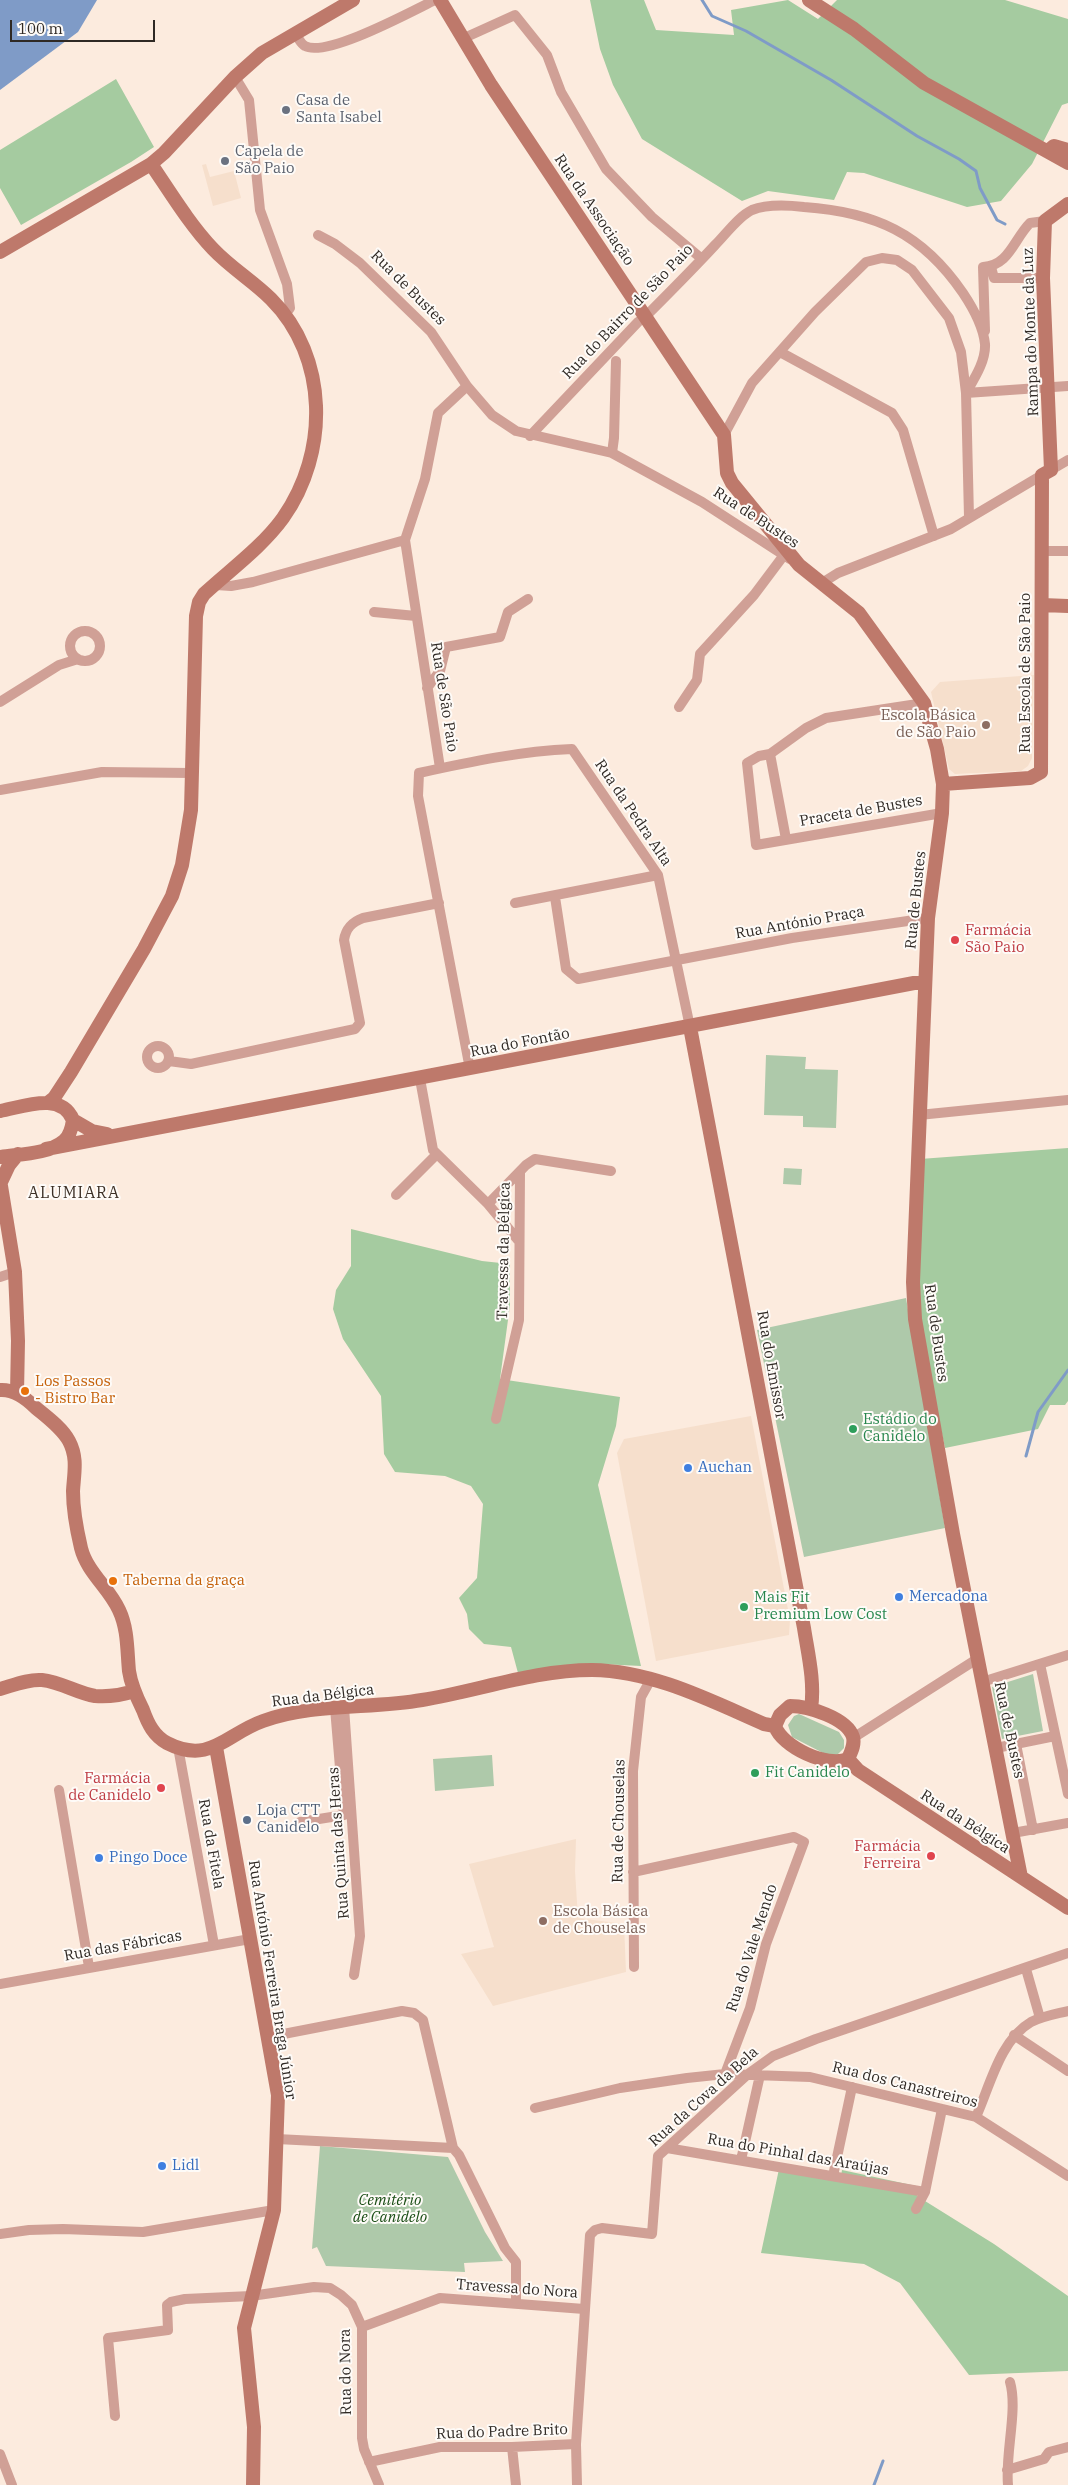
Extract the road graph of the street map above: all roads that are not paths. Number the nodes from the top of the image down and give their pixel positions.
1 (353, 0) edge
2 (435, 0) edge
3 (440, 0) edge
4 (809, 0) edge
5 (295, 34) junction
6 (462, 39) junction
7 (234, 78) junction
8 (1068, 150) edge
9 (1048, 152) junction
10 (1068, 163) edge
11 (151, 164) junction
12 (1068, 204) edge
13 (1045, 222) junction
14 (318, 236) dead end
15 (0, 252) edge
16 (702, 258) junction
17 (991, 267) junction
18 (1043, 278) junction
19 (284, 316) junction
20 (645, 317) junction
21 (985, 345) junction
22 (780, 352) junction
23 (616, 361) dead end
24 (467, 386) junction
25 (1048, 386) junction
26 (1068, 386) edge
27 (966, 393) junction
28 (724, 435) junction
29 (530, 436) junction
30 (612, 453) junction
31 (1068, 460) edge
32 (1046, 472) junction
33 (969, 518) junction
34 (934, 536) junction
35 (405, 540) junction
36 (1042, 551) junction
37 (1068, 551) edge
38 (784, 555) junction
39 (799, 565) junction
40 (822, 583) junction
41 (216, 584) junction
42 (528, 599) dead end
43 (1042, 605) junction
44 (1068, 606) edge
45 (374, 612) dead end
46 (416, 616) junction
47 (71, 649) junction
48 (78, 659) junction
49 (59, 665) junction
50 (428, 688) junction
51 (0, 702) edge
52 (924, 703) junction
53 (679, 707) dead end
54 (770, 754) junction
55 (440, 768) junction
56 (191, 773) junction
57 (943, 784) junction
58 (0, 790) edge
59 (942, 813) junction
60 (786, 839) junction
61 (658, 875) junction
62 (555, 896) junction
63 (439, 903) junction
64 (515, 904) dead end
65 (928, 918) junction
66 (677, 961) junction
67 (925, 983) junction
68 (690, 1027) junction
69 (168, 1061) dead end
70 (470, 1069) junction
71 (71, 1072) junction
72 (420, 1079) junction
73 (1068, 1100) edge
74 (49, 1102) junction
75 (0, 1111) edge
76 (70, 1115) junction
77 (919, 1116) junction
78 (120, 1134) junction
79 (46, 1149) junction
80 (18, 1154) junction
81 (437, 1154) junction
82 (0, 1158) edge
83 (611, 1171) dead end
84 (520, 1172) junction
85 (1, 1181) edge
86 (396, 1195) dead end
87 (488, 1204) junction
88 (518, 1240) junction
89 (15, 1272) junction
90 (0, 1277) edge
91 (0, 1390) edge
92 (17, 1393) junction
93 (496, 1419) dead end
94 (1068, 1655) edge
95 (977, 1659) junction
96 (1040, 1664) junction
97 (651, 1679) junction
98 (982, 1682) junction
99 (0, 1689) edge
100 (134, 1691) junction
101 (339, 1708) junction
102 (811, 1709) junction
103 (775, 1726) junction
104 (1056, 1736) junction
105 (853, 1738) junction
106 (1016, 1744) junction
107 (216, 1747) junction
108 (178, 1748) junction
109 (996, 1748) junction
110 (848, 1759) junction
111 (59, 1790) dead end
112 (1068, 1794) edge
113 (300, 1822) dead end
114 (1068, 1823) edge
115 (1033, 1830) junction
116 (1013, 1833) junction
117 (633, 1872) junction
118 (1021, 1878) junction
119 (1068, 1908) edge
120 (250, 1939) junction
121 (214, 1945) junction
122 (1068, 1953) edge
123 (89, 1967) junction
124 (634, 1967) dead end
125 (1026, 1969) junction
126 (354, 1976) dead end
127 (0, 1984) edge
128 (1068, 2011) edge
129 (1040, 2018) junction
130 (1014, 2035) junction
131 (268, 2037) junction
132 (1068, 2070) edge
133 (724, 2074) junction
134 (748, 2074) junction
135 (760, 2075) junction
136 (852, 2087) junction
137 (535, 2108) dead end
138 (942, 2109) junction
139 (976, 2117) junction
140 (277, 2139) junction
141 (453, 2148) junction
142 (667, 2148) junction
143 (740, 2160) junction
144 (833, 2176) junction
145 (1068, 2176) edge
146 (925, 2192) junction
147 (916, 2209) dead end
148 (274, 2210) junction
149 (0, 2234) edge
150 (251, 2296) junction
151 (516, 2303) junction
152 (584, 2309) junction
153 (362, 2328) junction
154 (1010, 2382) dead end
155 (115, 2416) dead end
156 (576, 2444) junction
157 (512, 2447) junction
158 (1068, 2447) edge
159 (0, 2454) edge
160 (369, 2462) junction
161 (4, 2466) junction
162 (1007, 2470) junction
163 (2, 2485) edge
164 (12, 2485) edge
165 (253, 2485) edge
166 (378, 2485) edge
167 (516, 2485) edge
168 (578, 2485) edge
169 (1008, 2485) edge

1 - 5 main road
2 - 5 street
3 - 6 main road, Rua da Associação
4 - 9 main road
5 - 7 main road
6 - 16 street
6 - 20 main road, Rua da Associação
7 - 11 main road
7 - 19 street
8 - 9 main road
9 - 10 main road
11 - 15 main road
11 - 19 main road
12 - 13 main road
13 - 17 street
13 - 18 main road, Rampa do Monte da Luz
14 - 24 street, Rua de Bustes
16 - 20 street, Rua do Bairro de São Paio
16 - 21 street, Rua do Bairro de São Paio
17 - 18 street
17 - 21 street
18 - 25 main road, Rampa do Monte da Luz
19 - 41 main road
20 - 28 main road, Rua da Associação
20 - 29 street, Rua do Bairro de São Paio
21 - 27 street
22 - 27 street
22 - 28 street
22 - 34 street
23 - 30 street
24 - 29 street, Rua de Bustes
24 - 35 street, Rua de São Paio
25 - 26 street
25 - 27 street
25 - 32 main road, Rampa do Monte da Luz
27 - 33 street
28 - 39 main road
29 - 30 street, Rua de Bustes
30 - 38 street, Rua de Bustes
31 - 32 street
32 - 33 street
32 - 36 main road, Rua Escola de São Paio
33 - 34 street
34 - 40 street
35 - 41 street
35 - 46 street, Rua de São Paio
36 - 37 street
36 - 43 main road, Rua Escola de São Paio
38 - 39 street, Rua de Bustes
38 - 53 street
39 - 40 main road, Rua de Bustes
40 - 52 main road, Rua de Bustes
41 - 56 main road
42 - 50 street
43 - 44 main road
43 - 57 main road, Rua Escola de São Paio
45 - 46 street
46 - 50 street, Rua de São Paio
47 - 48 street
47 - 48 street
47 - 49 street
48 - 49 street
49 - 51 street
50 - 55 street, Rua de São Paio
52 - 54 street
52 - 57 main road, Rua de Bustes
54 - 60 street, Praceta de Bustes
54 - 60 street, Praceta de Bustes
55 - 61 street, Rua da Pedra Alta
55 - 63 street, Rua de São Paio
56 - 58 street
56 - 71 main road
57 - 59 main road, Rua de Bustes
59 - 60 street, Praceta de Bustes
59 - 65 main road, Rua de Bustes
61 - 62 street
61 - 66 street, Rua da Pedra Alta
62 - 64 street
62 - 66 street, Rua António Praça
63 - 69 street
63 - 70 street, Rua de São Paio
65 - 66 street, Rua António Praça
65 - 67 main road, Rua de Bustes
66 - 68 street, Rua da Pedra Alta
67 - 68 main road, Rua do Fontão
67 - 77 main road, Rua de Bustes
68 - 70 main road, Rua do Fontão
68 - 102 main road, Rua do Emissor
70 - 72 main road, Rua do Fontão
71 - 74 main road
71 - 76 main road
72 - 78 main road, Rua do Fontão
72 - 81 street
73 - 77 street
74 - 75 main road
74 - 76 main road, Rua do Fontão
76 - 78 main road, Rua do Fontão
76 - 79 main road
77 - 95 main road, Rua de Bustes
78 - 79 main road, Rua do Fontão
79 - 80 main road, Rua do Fontão
80 - 82 main road, Rua do Fontão
80 - 85 main road
81 - 86 street
81 - 87 street
83 - 84 street
84 - 87 street
84 - 88 street, Travessa da Bélgica
85 - 89 main road
87 - 88 street
88 - 93 street, Travessa da Bélgica
89 - 90 street
89 - 92 main road
91 - 92 main road
92 - 100 main road, Rua da Bélgica
94 - 96 street
95 - 98 main road, Rua de Bustes
95 - 105 street
96 - 98 street
96 - 104 street
97 - 101 main road, Rua da Bélgica
97 - 103 main road, Rua da Bélgica
97 - 117 street, Rua de Chouselas
98 - 109 main road, Rua de Bustes
99 - 100 main road
100 - 108 main road, Rua da Bélgica
101 - 107 main road, Rua da Bélgica
101 - 113 street, Rua Quinta das Heras
101 - 126 street, Rua Quinta das Heras
102 - 103 main road
102 - 105 main road
103 - 110 main road, Rua da Bélgica
104 - 106 street
104 - 112 street
105 - 110 main road
106 - 109 street
106 - 115 street
107 - 108 main road, Rua da Bélgica
107 - 120 main road, Rua António Ferreira Braga Júnior
108 - 121 street, Rua da Fitela
109 - 116 main road, Rua de Bustes
110 - 118 main road, Rua da Bélgica
111 - 123 street
114 - 115 street
115 - 116 street
116 - 118 main road, Rua de Bustes
117 - 124 street, Rua de Chouselas
117 - 133 street, Rua do Vale Mendo
118 - 119 main road, Rua da Bélgica
120 - 121 street, Rua das Fábricas
120 - 131 main road, Rua António Ferreira Braga Júnior
121 - 123 street, Rua das Fábricas
122 - 125 street, Rua da Cova da Bela
123 - 127 street, Rua das Fábricas
125 - 129 street
125 - 134 street, Rua da Cova da Bela
128 - 129 street
129 - 130 street
130 - 132 street
130 - 139 street
131 - 140 main road, Rua António Ferreira Braga Júnior
131 - 141 street
133 - 134 street, Rua dos Canastreiros
133 - 137 street, Rua dos Canastreiros
134 - 135 street, Rua dos Canastreiros
134 - 142 street, Rua da Cova da Bela
135 - 136 street, Rua dos Canastreiros
135 - 143 street
136 - 138 street, Rua dos Canastreiros
136 - 144 street
138 - 139 street, Rua dos Canastreiros
138 - 146 street
139 - 145 street, Rua dos Canastreiros
140 - 141 street
140 - 148 main road, Rua António Ferreira Braga Júnior
141 - 151 street
142 - 143 street, Rua do Pinhal das Araújas
142 - 152 street, Rua da Cova da Bela
143 - 144 street, Rua do Pinhal das Araújas
144 - 146 street, Rua do Pinhal das Araújas
146 - 147 street
148 - 149 street
148 - 150 main road, Rua António Ferreira Braga Júnior
150 - 153 street, Rua do Nora
150 - 155 street, Rua do Nora
150 - 165 main road, Rua António Ferreira Braga Júnior
151 - 152 street, Travessa do Nora
151 - 153 street, Travessa do Nora
152 - 156 street, Rua da Cova da Bela
153 - 160 street, Rua do Nora
154 - 162 street
156 - 157 street, Rua do Padre Brito
156 - 168 street, Rua da Cova da Bela
157 - 160 street, Rua do Padre Brito
157 - 167 street
158 - 162 street
159 - 161 street
160 - 166 street, Rua do Nora
161 - 163 street
161 - 164 street
162 - 169 street

